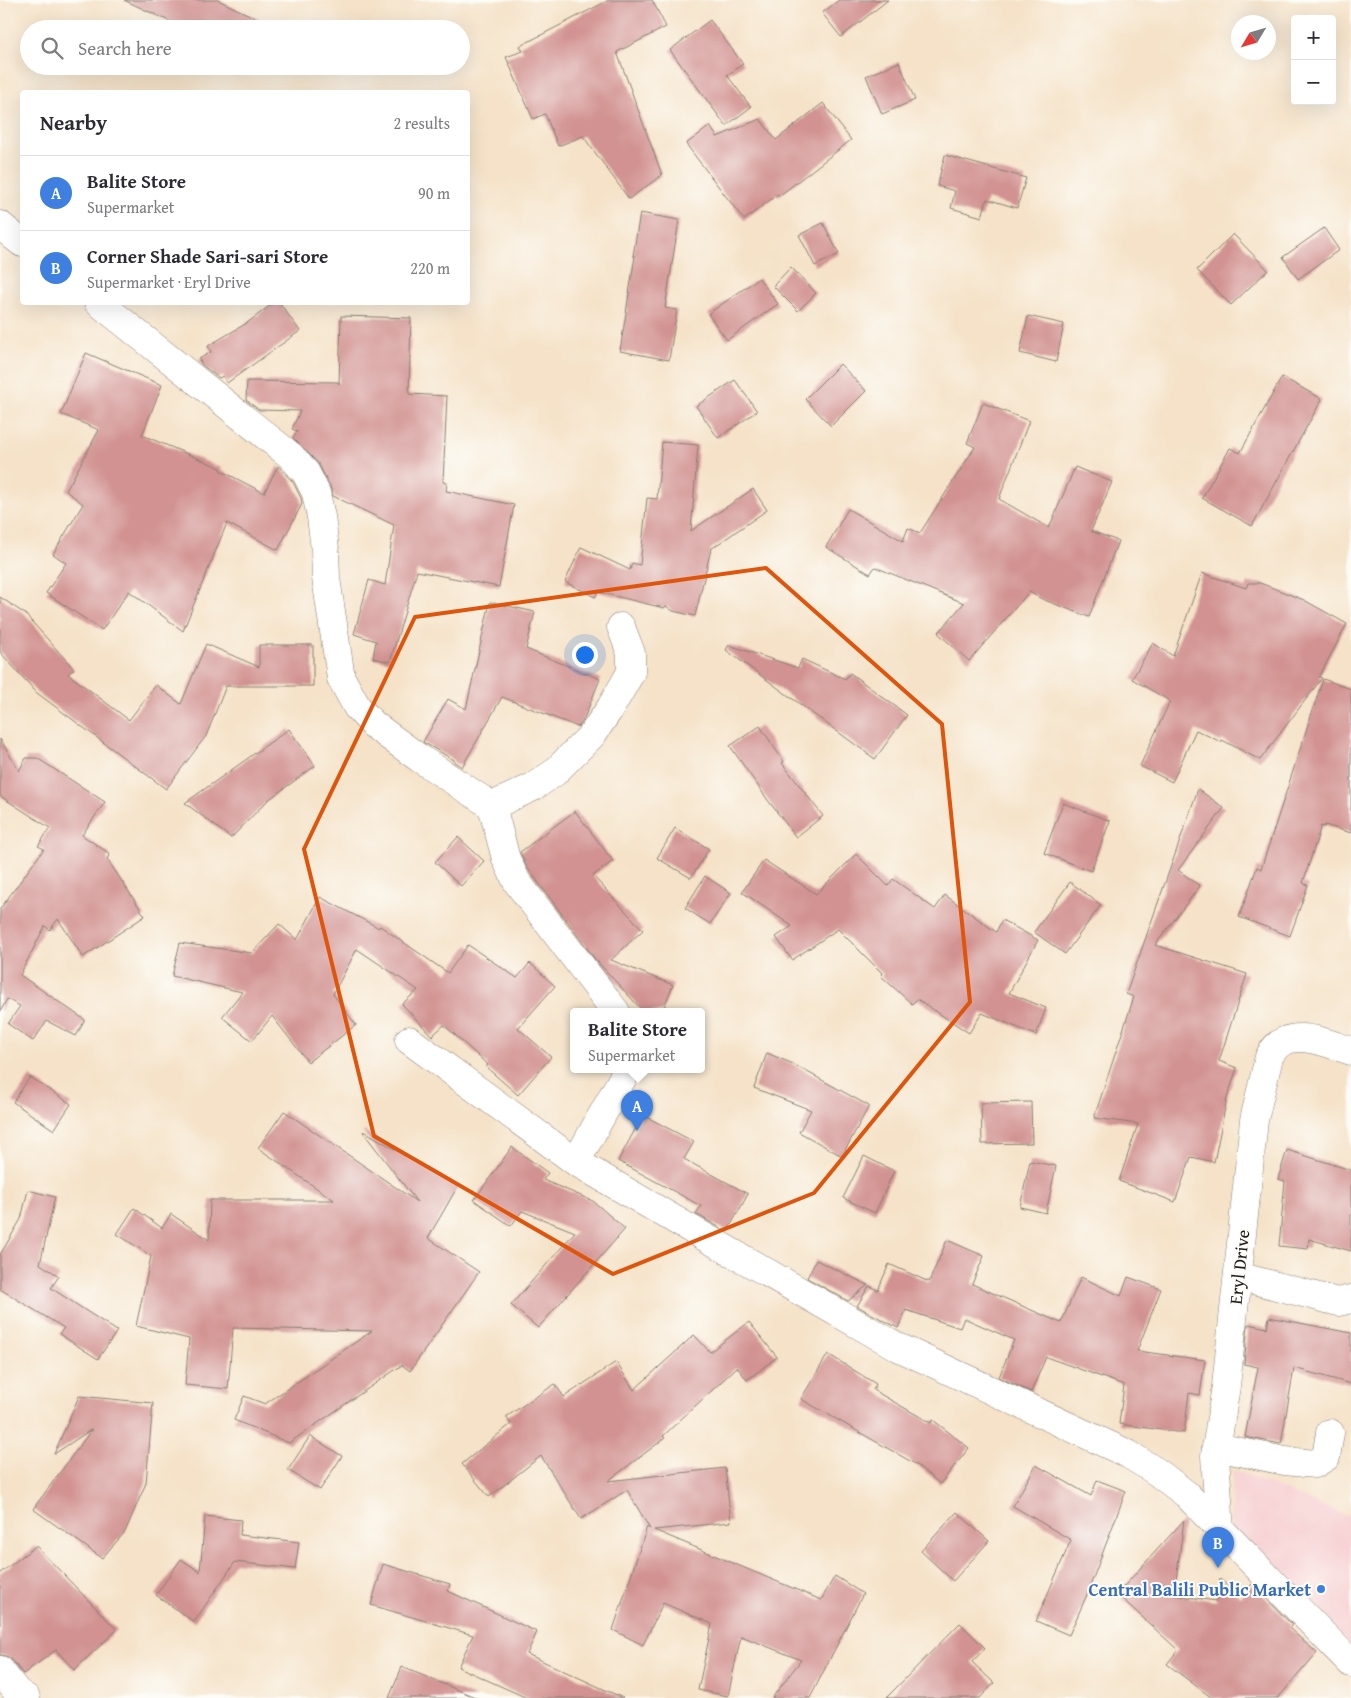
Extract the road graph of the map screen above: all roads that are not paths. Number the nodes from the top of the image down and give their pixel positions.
1 (0, 225) edge
2 (20, 241) edge
3 (102, 305) edge
4 (621, 627) dead end
5 (492, 806) junction
6 (613, 1008) edge
7 (409, 1040) dead end
8 (1351, 1051) edge
9 (625, 1073) edge
10 (576, 1162) junction
11 (1238, 1276) junction
12 (1351, 1299) edge
13 (1330, 1433) dead end
14 (1216, 1447) junction
15 (1220, 1530) junction
16 (1351, 1663) edge
17 (0, 1670) edge
18 (26, 1698) edge

1 - 2 street
3 - 5 street
4 - 5 street
5 - 6 street
7 - 10 street
8 - 11 street, Eryl Drive
9 - 10 street
10 - 15 street
11 - 12 street
11 - 14 street, Eryl Drive
13 - 14 street
14 - 15 street, Eryl Drive
15 - 16 street
17 - 18 street

